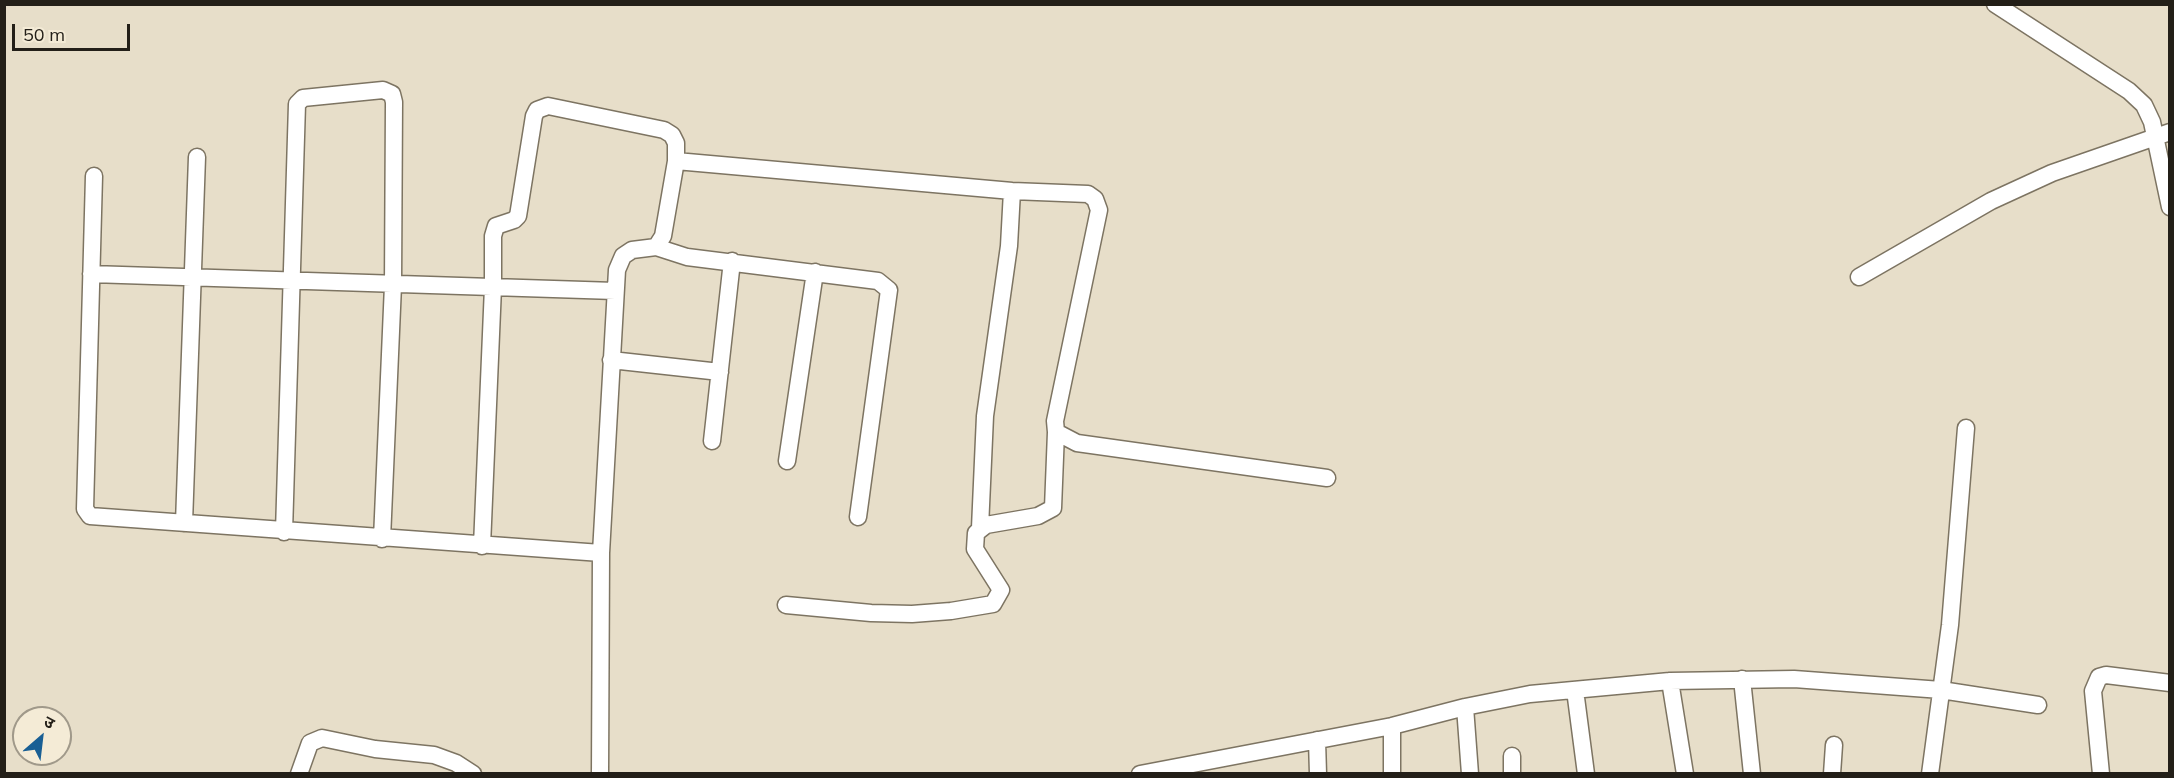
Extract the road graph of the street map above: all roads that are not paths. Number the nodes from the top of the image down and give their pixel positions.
1 (1995, 4) edge
2 (2162, 135) edge
3 (197, 158) dead end
4 (676, 161) junction
5 (94, 176) dead end
6 (1012, 191) junction
7 (2169, 207) edge
8 (656, 247) junction
9 (732, 261) junction
10 (815, 272) junction
11 (91, 274) junction
12 (192, 277) junction
13 (1859, 277) dead end
14 (293, 280) junction
15 (393, 285) junction
16 (493, 287) junction
17 (615, 291) junction
18 (611, 360) junction
19 (720, 372) junction
20 (1966, 428) dead end
21 (1056, 432) junction
22 (712, 441) dead end
23 (787, 461) dead end
24 (1327, 478) dead end
25 (858, 517) dead end
26 (184, 523) junction
27 (980, 528) junction
28 (284, 532) junction
29 (382, 539) junction
30 (482, 546) junction
31 (601, 553) junction
32 (786, 605) dead end
33 (1742, 679) junction
34 (1670, 681) junction
35 (2169, 683) edge
36 (1575, 690) junction
37 (1941, 690) junction
38 (2038, 705) dead end
39 (1465, 706) junction
40 (1392, 726) junction
41 (1317, 740) junction
42 (1834, 745) dead end
43 (1512, 756) dead end
44 (1931, 773) edge
45 (299, 774) edge
46 (473, 774) edge
47 (600, 774) edge
48 (1140, 774) edge
49 (1317, 774) edge
50 (1392, 774) edge
51 (1470, 774) edge
52 (1512, 774) edge
53 (1586, 774) edge
54 (1685, 774) edge
55 (1752, 774) edge
56 (1832, 774) edge
57 (2101, 774) edge

1 - 2 street
2 - 7 street
2 - 13 street
3 - 12 street
4 - 6 street
4 - 8 street
4 - 16 street
5 - 11 street
6 - 21 street
6 - 27 street
8 - 9 street
8 - 17 street
9 - 10 street
9 - 19 street
10 - 23 street
10 - 25 street
11 - 12 street
11 - 26 street
12 - 14 street
12 - 26 street
14 - 15 street
14 - 15 street
14 - 28 street
15 - 16 street
15 - 29 street
16 - 17 street
16 - 30 street
17 - 18 street
18 - 19 street
18 - 31 street
19 - 22 street
20 - 37 street
21 - 24 street
21 - 27 street
26 - 28 street
27 - 32 street
28 - 29 street
29 - 30 street
30 - 31 street
31 - 47 street
33 - 34 street
33 - 37 street
33 - 55 street
34 - 36 street
34 - 54 street
35 - 57 street
36 - 39 street
36 - 53 street
37 - 38 street
37 - 44 street
39 - 40 street
39 - 51 street
40 - 41 street
40 - 50 street
41 - 48 street
41 - 49 street
42 - 56 street
43 - 52 street
45 - 46 street

